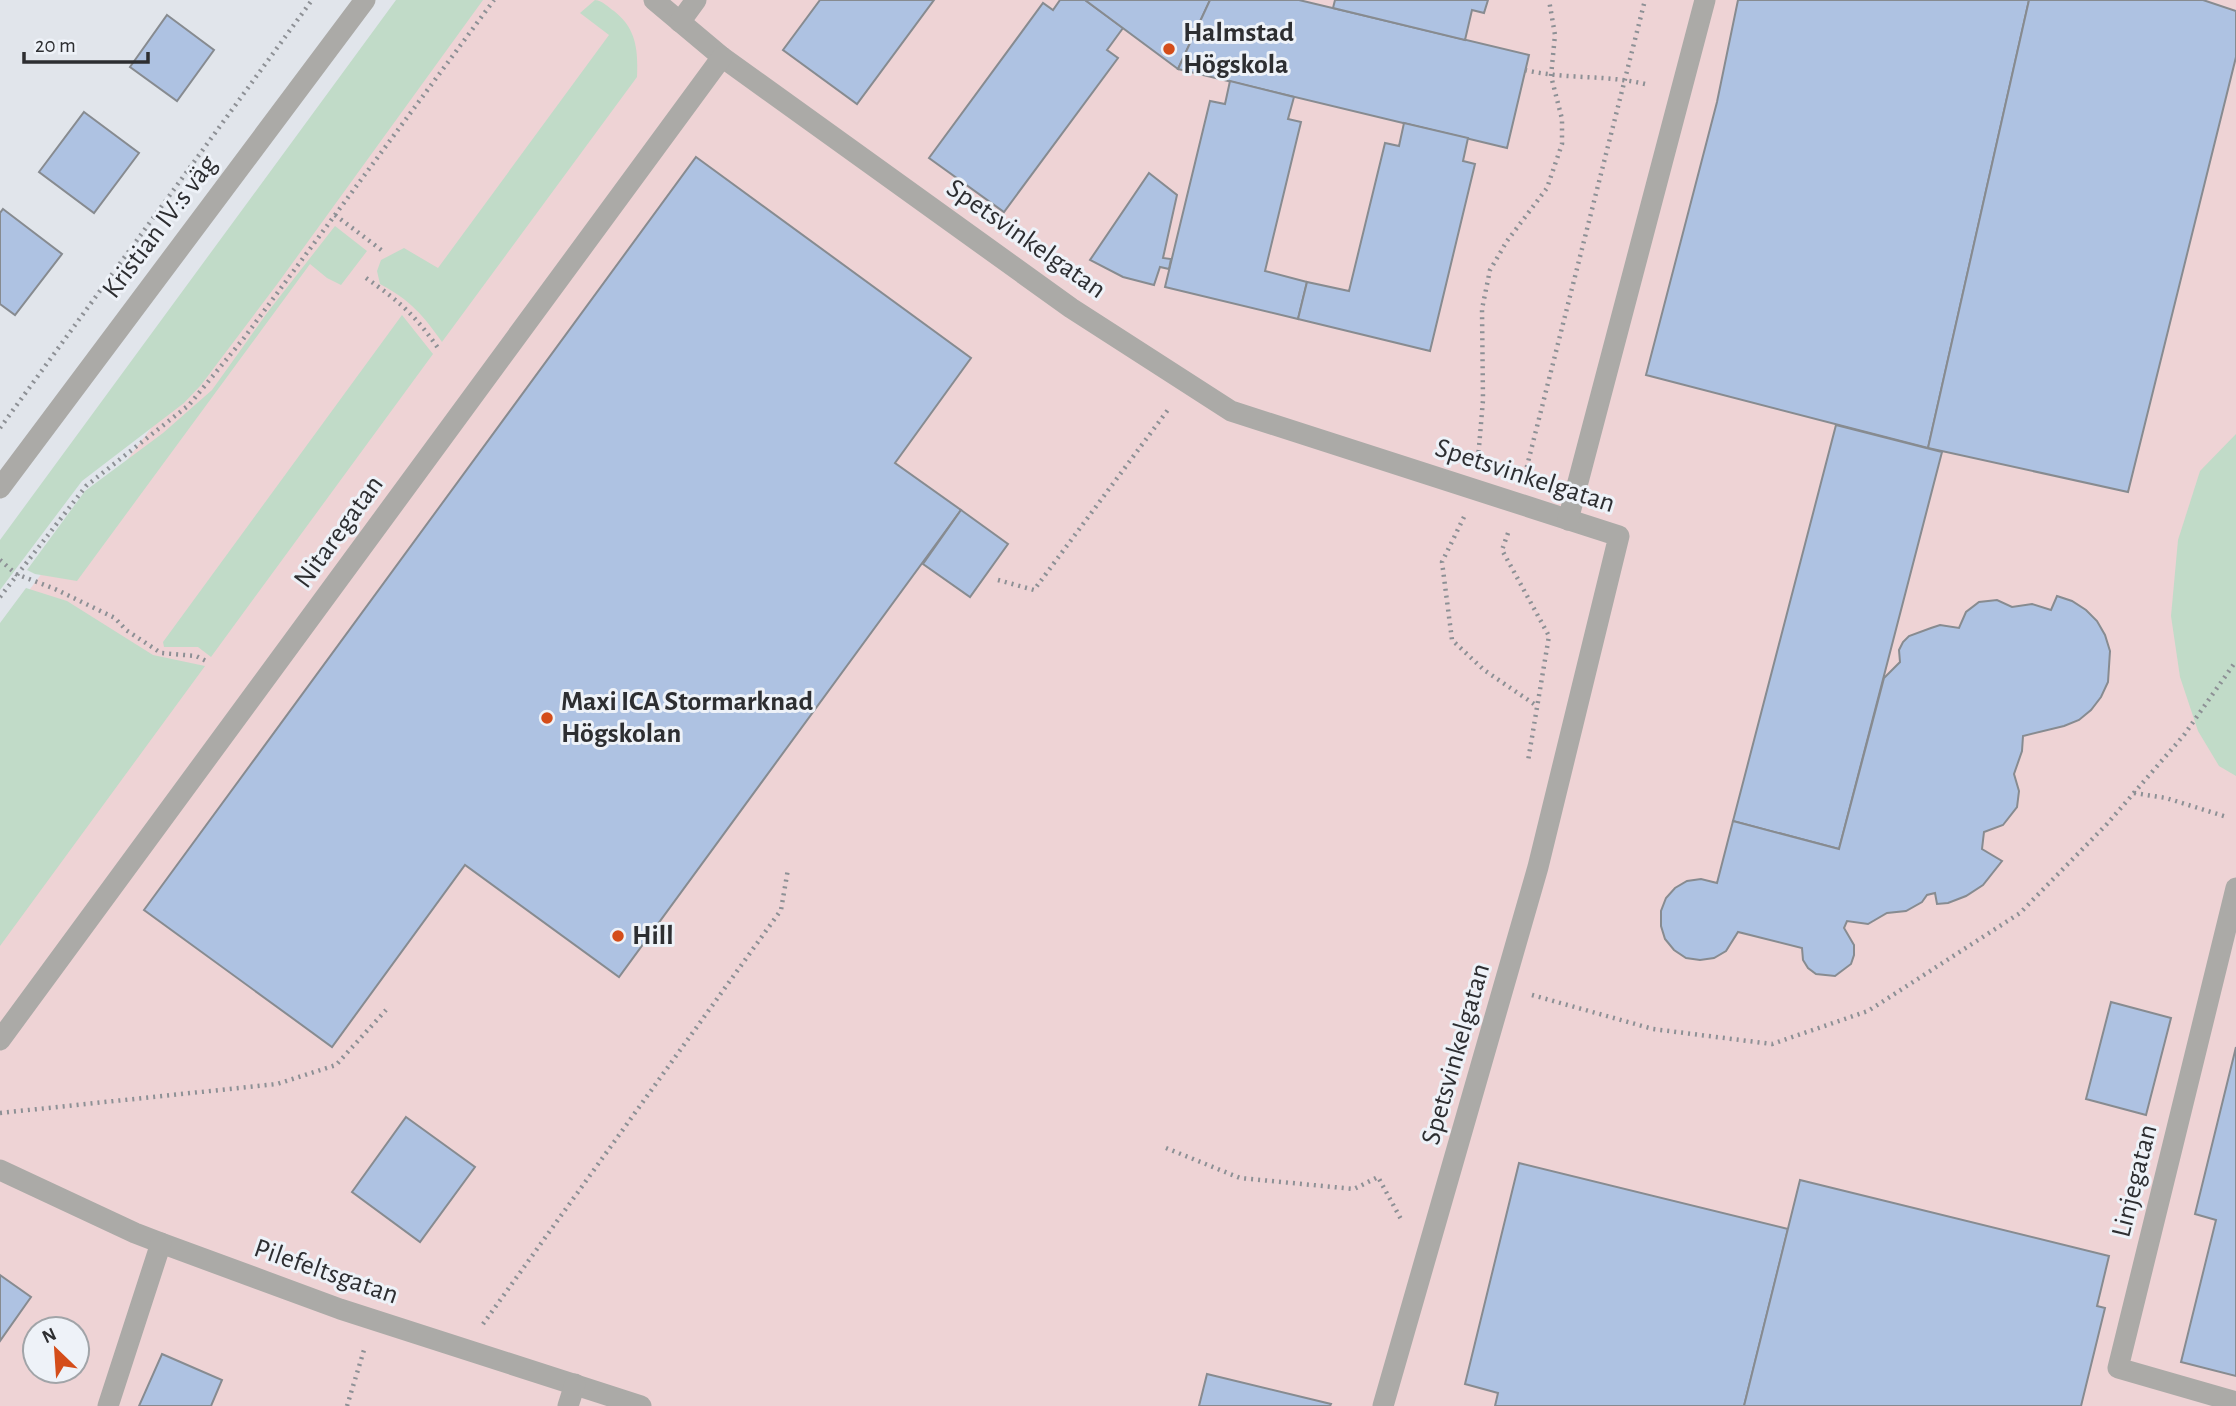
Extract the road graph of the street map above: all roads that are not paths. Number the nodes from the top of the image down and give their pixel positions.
1 (365, 0) edge
2 (654, 0) edge
3 (696, 0) edge
4 (1705, 0) edge
5 (680, 22) junction
6 (723, 57) junction
7 (0, 488) edge
8 (1568, 520) junction
9 (2236, 888) edge
10 (0, 1040) edge
11 (0, 1170) edge
12 (161, 1243) junction
13 (575, 1384) junction
14 (2236, 1402) edge
15 (108, 1406) edge
16 (568, 1406) edge
17 (641, 1406) edge
18 (1383, 1406) edge

1 - 7 street, Kristian IV:s väg
2 - 5 street, Spetsvinkelgatan
3 - 5 street
4 - 8 street
5 - 6 street, Spetsvinkelgatan
6 - 8 street, Spetsvinkelgatan
6 - 10 street, Nitaregatan
8 - 18 street, Spetsvinkelgatan
9 - 14 street, Linjegatan
11 - 12 street, Pilefeltsgatan
12 - 13 street, Pilefeltsgatan
12 - 15 street
13 - 16 street
13 - 17 street, Pilefeltsgatan

